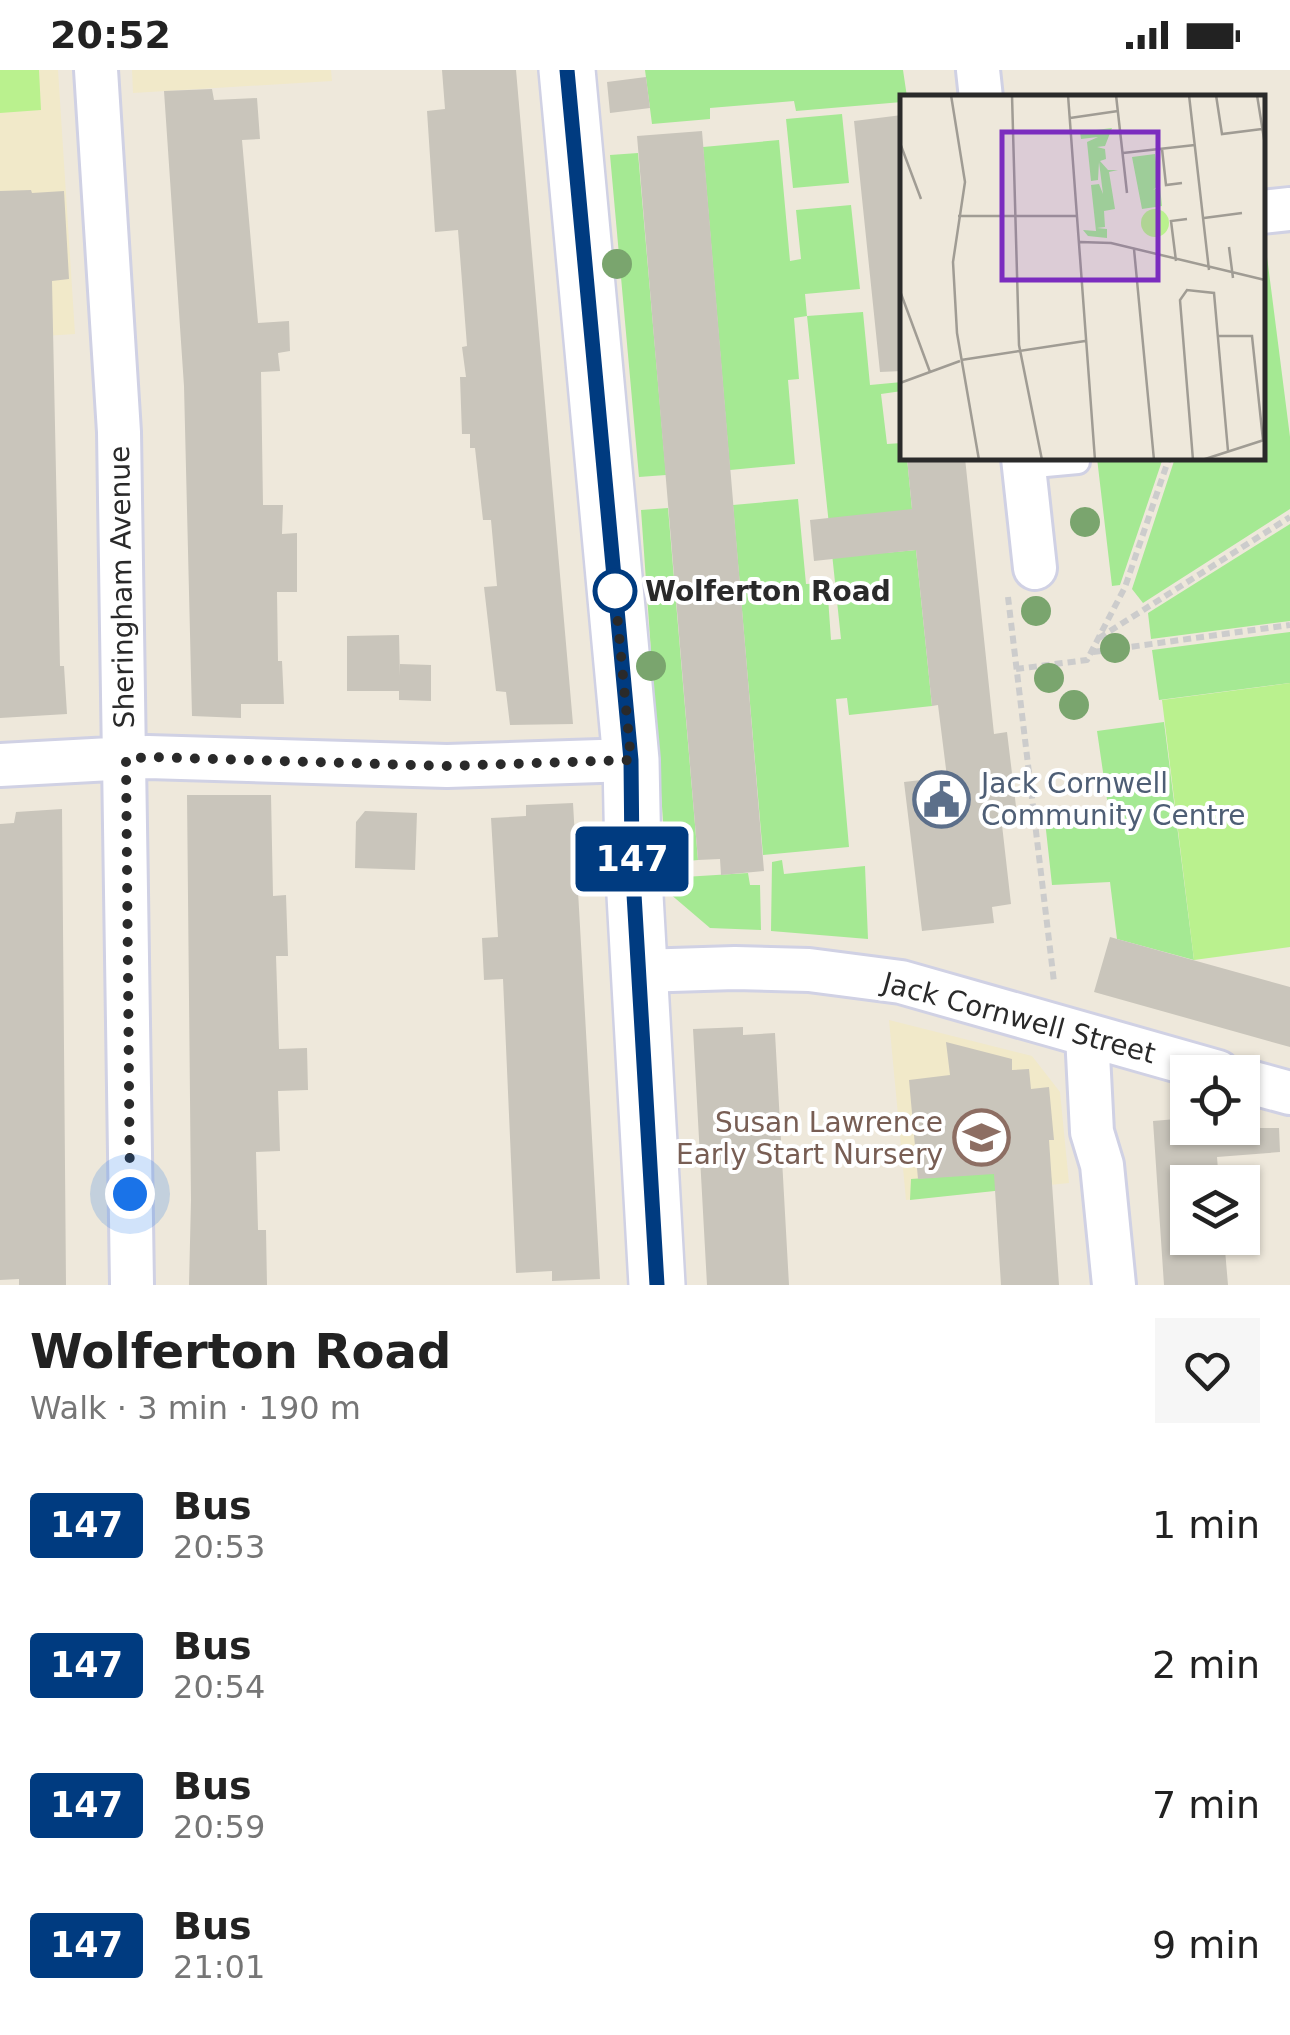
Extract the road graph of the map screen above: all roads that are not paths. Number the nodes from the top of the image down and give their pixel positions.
1 (96, 70) edge
2 (567, 70) edge
3 (978, 70) edge
4 (981, 95) edge
5 (1290, 209) edge
6 (1265, 212) edge
7 (1023, 462) edge
8 (1078, 462) dead end
9 (1021, 580) road end
10 (126, 759) junction
11 (631, 760) junction
12 (0, 765) edge
13 (640, 971) junction
14 (1074, 1032) junction
15 (1170, 1059) edge
16 (1260, 1085) edge
17 (1290, 1093) edge
18 (132, 1285) edge
19 (657, 1285) edge
20 (1114, 1285) edge

1 - 10 street, Sheringham Avenue
2 - 11 main road
3 - 4 street
5 - 6 street
7 - 8 lane
7 - 9 street
10 - 11 street
10 - 12 street
10 - 18 street, Sheringham Avenue
11 - 13 main road
13 - 14 street, Jack Cornwell Street
13 - 19 main road
14 - 15 street, Jack Cornwell Street
14 - 20 street
16 - 17 street

